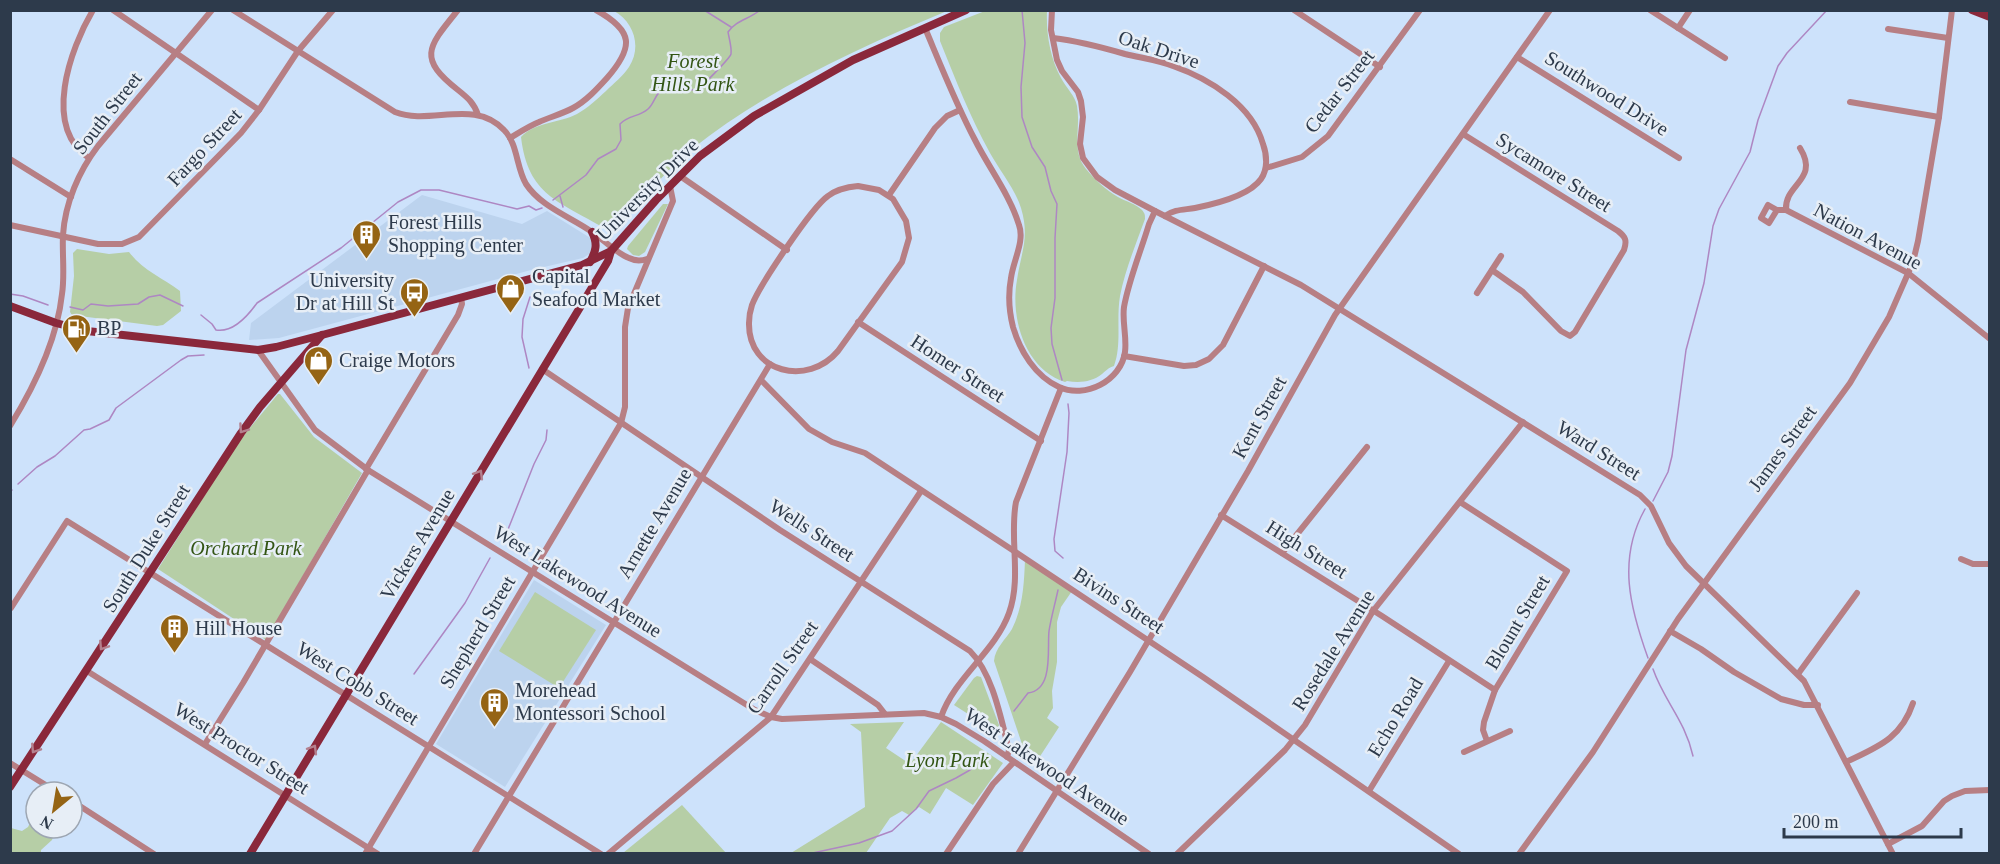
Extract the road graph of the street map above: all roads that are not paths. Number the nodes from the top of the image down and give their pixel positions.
1 (93, 10) edge
2 (113, 10) edge
3 (212, 10) edge
4 (233, 10) edge
5 (333, 10) edge
6 (458, 10) edge
7 (596, 10) edge
8 (966, 10) edge
9 (1052, 10) edge
10 (1294, 10) edge
11 (1420, 10) edge
12 (1550, 10) edge
13 (1650, 10) edge
14 (1690, 10) edge
15 (1952, 10) edge
16 (1972, 10) edge
17 (1989, 17) edge
18 (925, 28) junction
19 (1678, 28) junction
20 (1888, 29) dead end
21 (1053, 38) junction
22 (1948, 38) junction
23 (298, 51) junction
24 (176, 52) junction
25 (1517, 57) junction
26 (1725, 58) dead end
27 (1380, 67) junction
28 (1850, 102) dead end
29 (259, 110) junction
30 (960, 110) junction
31 (478, 115) junction
32 (1939, 117) junction
33 (1463, 134) junction
34 (510, 138) junction
35 (1800, 148) dead end
36 (1679, 158) dead end
37 (10, 159) edge
38 (88, 159) junction
39 (1266, 168) junction
40 (680, 176) junction
41 (670, 186) junction
42 (889, 195) junction
43 (71, 197) junction
44 (1777, 210) dead end
45 (1786, 210) junction
46 (1155, 212) junction
47 (1166, 216) junction
48 (10, 225) edge
49 (592, 232) junction
50 (63, 236) junction
51 (612, 249) junction
52 (787, 250) junction
53 (1501, 256) dead end
54 (647, 259) junction
55 (590, 262) junction
56 (1264, 266) junction
57 (1492, 270) junction
58 (1908, 273) junction
59 (1477, 293) dead end
60 (461, 297) junction
61 (10, 306) edge
62 (1339, 308) junction
63 (858, 322) junction
64 (56, 323) junction
65 (322, 335) junction
66 (1989, 339) edge
67 (258, 350) junction
68 (1124, 356) junction
69 (770, 364) junction
70 (542, 369) junction
71 (761, 380) junction
72 (281, 384) junction
73 (1061, 388) junction
74 (1523, 422) junction
75 (621, 423) junction
76 (10, 426) edge
77 (1041, 441) junction
78 (1366, 447) dead end
79 (367, 470) junction
80 (701, 476) junction
81 (921, 491) junction
82 (1460, 502) junction
83 (1221, 515) junction
84 (451, 521) junction
85 (1014, 551) junction
86 (1282, 553) junction
87 (1961, 560) dead end
88 (1989, 564) edge
89 (532, 572) junction
90 (151, 573) junction
91 (860, 581) junction
92 (1704, 583) junction
93 (1857, 594) dead end
94 (11, 608) edge
95 (1373, 610) junction
96 (614, 623) junction
97 (1670, 631) junction
98 (1149, 639) junction
99 (266, 645) junction
100 (810, 659) junction
101 (979, 660) junction
102 (1449, 661) junction
103 (87, 671) junction
104 (1798, 674) junction
105 (1495, 690) junction
106 (346, 695) junction
107 (1913, 703) dead end
108 (1818, 705) junction
109 (885, 714) junction
110 (771, 717) junction
111 (941, 717) junction
112 (1510, 730) dead end
113 (1293, 739) junction
114 (1487, 741) junction
115 (205, 744) junction
116 (428, 746) junction
117 (1464, 752) dead end
118 (1011, 759) junction
119 (1845, 762) junction
120 (10, 763) edge
121 (21, 770) junction
122 (37, 780) edge
123 (10, 787) edge
124 (1989, 790) edge
125 (1369, 791) junction
126 (1058, 792) junction
127 (285, 795) junction
128 (510, 796) junction
129 (84, 809) edge
130 (1888, 844) junction
131 (367, 850) edge
132 (154, 854) edge
133 (250, 854) edge
134 (378, 854) edge
135 (474, 854) edge
136 (601, 854) edge
137 (608, 854) edge
138 (946, 854) edge
139 (1018, 854) edge
140 (1149, 854) edge
141 (1177, 854) edge
142 (1459, 854) edge
143 (1519, 854) edge
144 (1893, 854) edge

1 - 38 street
2 - 24 street
3 - 24 street, South Street
4 - 23 street
5 - 23 street, Fargo Street
6 - 31 street
7 - 34 street
8 - 18 main road, University Drive
9 - 21 street, Ward Street
10 - 27 street
11 - 27 street, Cedar Street
12 - 25 street, Kent Street
13 - 19 street
14 - 19 street
15 - 22 street, James Street
16 - 17 main road
18 - 30 street
18 - 40 main road, University Drive
19 - 26 street
20 - 22 street
21 - 39 street, Oak Drive
21 - 46 street, Ward Street
22 - 32 street, James Street
23 - 29 street, Fargo Street
23 - 31 street
24 - 29 street
24 - 38 street, South Street
25 - 33 street, Kent Street
25 - 36 street, Southwood Drive
27 - 39 street, Cedar Street
28 - 32 street
29 - 50 street, Fargo Street
30 - 42 street
30 - 73 street
31 - 34 street
32 - 58 street, James Street
33 - 57 street, Sycamore Street
33 - 62 street, Kent Street
34 - 49 street
35 - 45 street
37 - 43 street
38 - 43 street, South Street
39 - 47 street
40 - 41 main road, University Drive
40 - 52 street
41 - 51 main road, University Drive
41 - 54 street, Shepherd Street
42 - 52 street
42 - 63 street
43 - 50 street, South Street
44 - 45 street
45 - 58 street, Nation Avenue
46 - 47 street, Ward Street
46 - 68 street
47 - 56 street, Ward Street
48 - 50 street, Fargo Street
49 - 51 street
49 - 55 main road
50 - 64 street, South Street
51 - 54 street
51 - 55 main road, University Drive
51 - 70 main road, Vickers Avenue
52 - 69 street
53 - 57 street
54 - 75 street, Shepherd Street
55 - 60 main road, University Drive
56 - 62 street, Ward Street
56 - 68 street
57 - 59 street
58 - 66 street, Nation Avenue
58 - 92 street, James Street
60 - 65 main road, University Drive
60 - 79 street
61 - 64 main road
62 - 74 street, Ward Street
62 - 83 street, Kent Street
63 - 69 street
63 - 77 street, Homer Street
64 - 67 main road
64 - 76 street, South Street
65 - 67 main road, University Drive
65 - 72 main road, South Duke Street
67 - 72 street, West Lakewood Avenue
68 - 73 street
69 - 71 street, Arnette Avenue
70 - 75 street, Wells Street
84 -> 70 main road, Vickers Avenue
71 - 80 street, Arnette Avenue
71 - 81 street, Bivins Street
72 - 79 street, West Lakewood Avenue
72 -> 90 main road, South Duke Street
73 - 77 street
74 - 82 street, Rosedale Avenue
74 - 92 street, Ward Street
75 - 80 street, Wells Street
75 - 89 street, Shepherd Street
77 - 85 street
78 - 86 street
79 - 84 street, West Lakewood Avenue
79 - 99 street
80 - 91 street, Wells Street
80 - 96 street, Arnette Avenue
81 - 85 street, Bivins Street
81 - 91 street, Carroll Street
82 - 95 street, Rosedale Avenue
82 - 105 street, Blount Street
83 - 86 street, High Street
83 - 98 street, Kent Street
84 - 89 street, West Lakewood Avenue
84 - 106 main road, Vickers Avenue
85 - 98 street, Bivins Street
85 - 101 street
86 - 95 street, High Street
87 - 88 street
89 - 96 street, West Lakewood Avenue
89 - 116 street, Shepherd Street
90 - 94 street, West Cobb Street
90 - 99 street, West Cobb Street
90 -> 103 main road, South Duke Street
91 - 100 street, Carroll Street
91 - 101 street, Wells Street
92 - 97 street, James Street
92 - 104 street, Ward Street
93 - 104 street
95 - 102 street, High Street
95 - 113 street, Rosedale Avenue
96 - 110 street, West Lakewood Avenue
96 - 128 street, Arnette Avenue
97 - 108 street
97 - 143 street, James Street
98 - 113 street, Bivins Street
98 - 126 street, Kent Street
99 - 106 street, West Cobb Street
99 - 115 street
100 - 109 street
100 - 110 street, Carroll Street
101 - 111 street
101 - 118 street, Wells Street
102 - 105 street, High Street
102 - 125 street, Echo Road
103 - 115 street, West Proctor Street
103 -> 121 main road, South Duke Street
104 - 108 street, Ward Street
105 - 114 street, Blount Street
106 - 116 street, West Cobb Street
127 -> 106 main road, Vickers Avenue
107 - 119 street
108 - 119 street, Ward Street
109 - 110 street, West Lakewood Avenue
109 - 111 street, West Lakewood Avenue
110 - 137 street, Carroll Street
111 - 118 street, West Lakewood Avenue
112 - 114 street
113 - 125 street, Bivins Street
113 - 141 street, Rosedale Avenue
114 - 117 street
115 - 127 street, West Proctor Street
116 - 128 street, West Cobb Street
116 - 131 street, Shepherd Street
118 - 126 street, West Lakewood Avenue
118 - 138 street
119 - 130 street, Ward Street
120 - 121 street
121 - 122 street
121 - 123 main road, South Duke Street
124 - 130 street
125 - 142 street, Bivins Street
126 - 139 street, Kent Street
126 - 140 street, West Lakewood Avenue
127 - 131 street, West Proctor Street
127 - 133 main road, Vickers Avenue
128 - 135 street, Arnette Avenue
128 - 136 street, West Cobb Street
129 - 132 street
130 - 144 street, Ward Street
131 - 134 street, West Proctor Street

